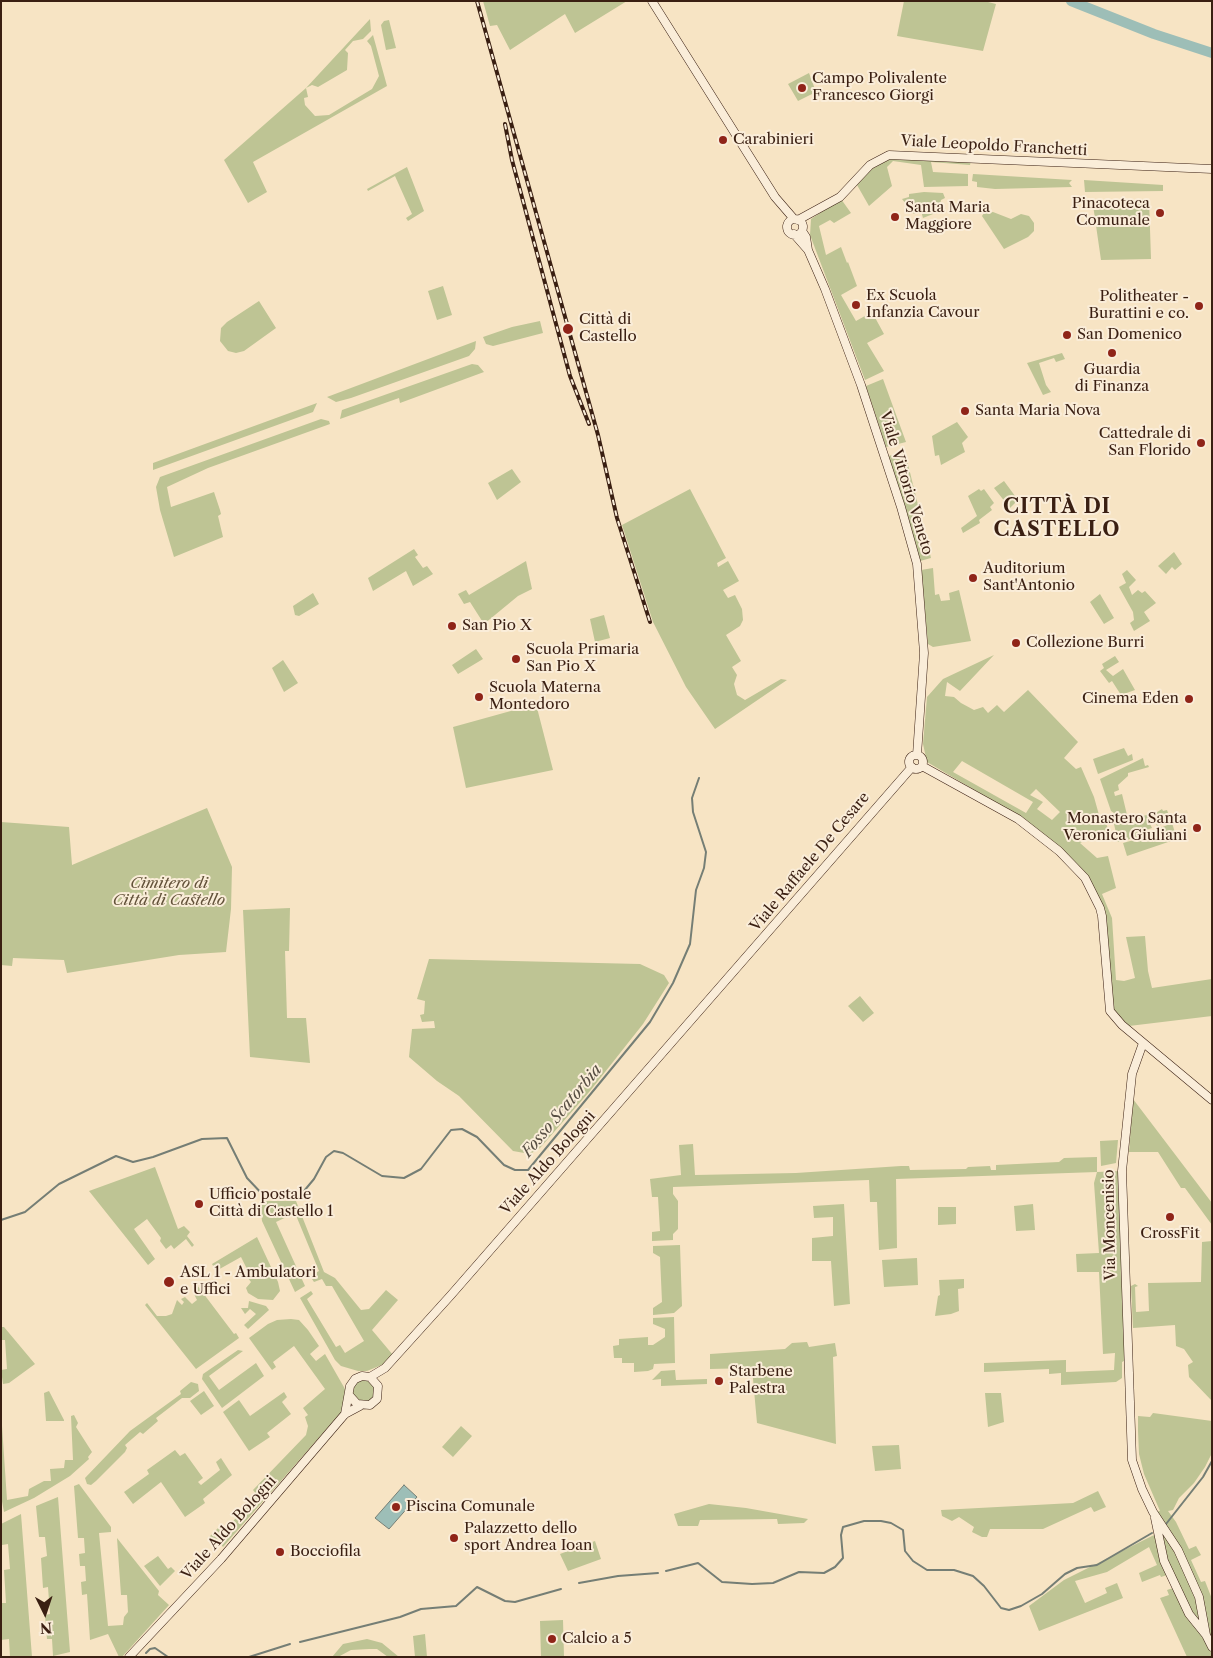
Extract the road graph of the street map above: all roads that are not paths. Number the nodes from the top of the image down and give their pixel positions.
1 (652, 1) edge
2 (1212, 169) edge
3 (797, 224) junction
4 (794, 234) junction
5 (808, 250) junction
6 (917, 755) junction
7 (922, 766) junction
8 (912, 767) junction
9 (729, 975) joint
10 (1143, 1043) junction
11 (1212, 1100) edge
12 (386, 1368) junction
13 (370, 1377) junction
14 (378, 1386) junction
15 (349, 1392) junction
16 (360, 1406) junction
17 (345, 1414) junction
18 (1154, 1512) junction
19 (1206, 1635) junction
20 (1212, 1647) edge
21 (129, 1657) edge

1 - 3 main road
2 - 3 main road, Viale Leopoldo Franchetti
3 - 4 main road, Viale Leopoldo Franchetti
3 - 4 main road, Viale Vittorio Veneto
3 - 5 main road
4 - 5 main road, Viale Vittorio Veneto
5 - 6 main road, Viale Vittorio Veneto
6 - 7 main road
6 - 8 main road
7 - 8 main road
7 - 10 main road
8 - 9 main road, Viale Raffaele De Cesare
9 - 12 main road, Viale Aldo Bologni
10 - 11 main road
10 - 18 main road, Via Moncenisio
12 - 13 main road, Viale Aldo Bologni
12 - 14 main road, Viale Aldo Bologni
13 - 14 main road
13 - 15 main road
14 - 16 main road
15 - 16 main road
15 - 17 main road, Viale Aldo Bologni
16 - 17 main road, Viale Aldo Bologni
17 - 21 main road, Viale Aldo Bologni
18 - 19 main road
18 - 19 main road
19 - 20 main road

